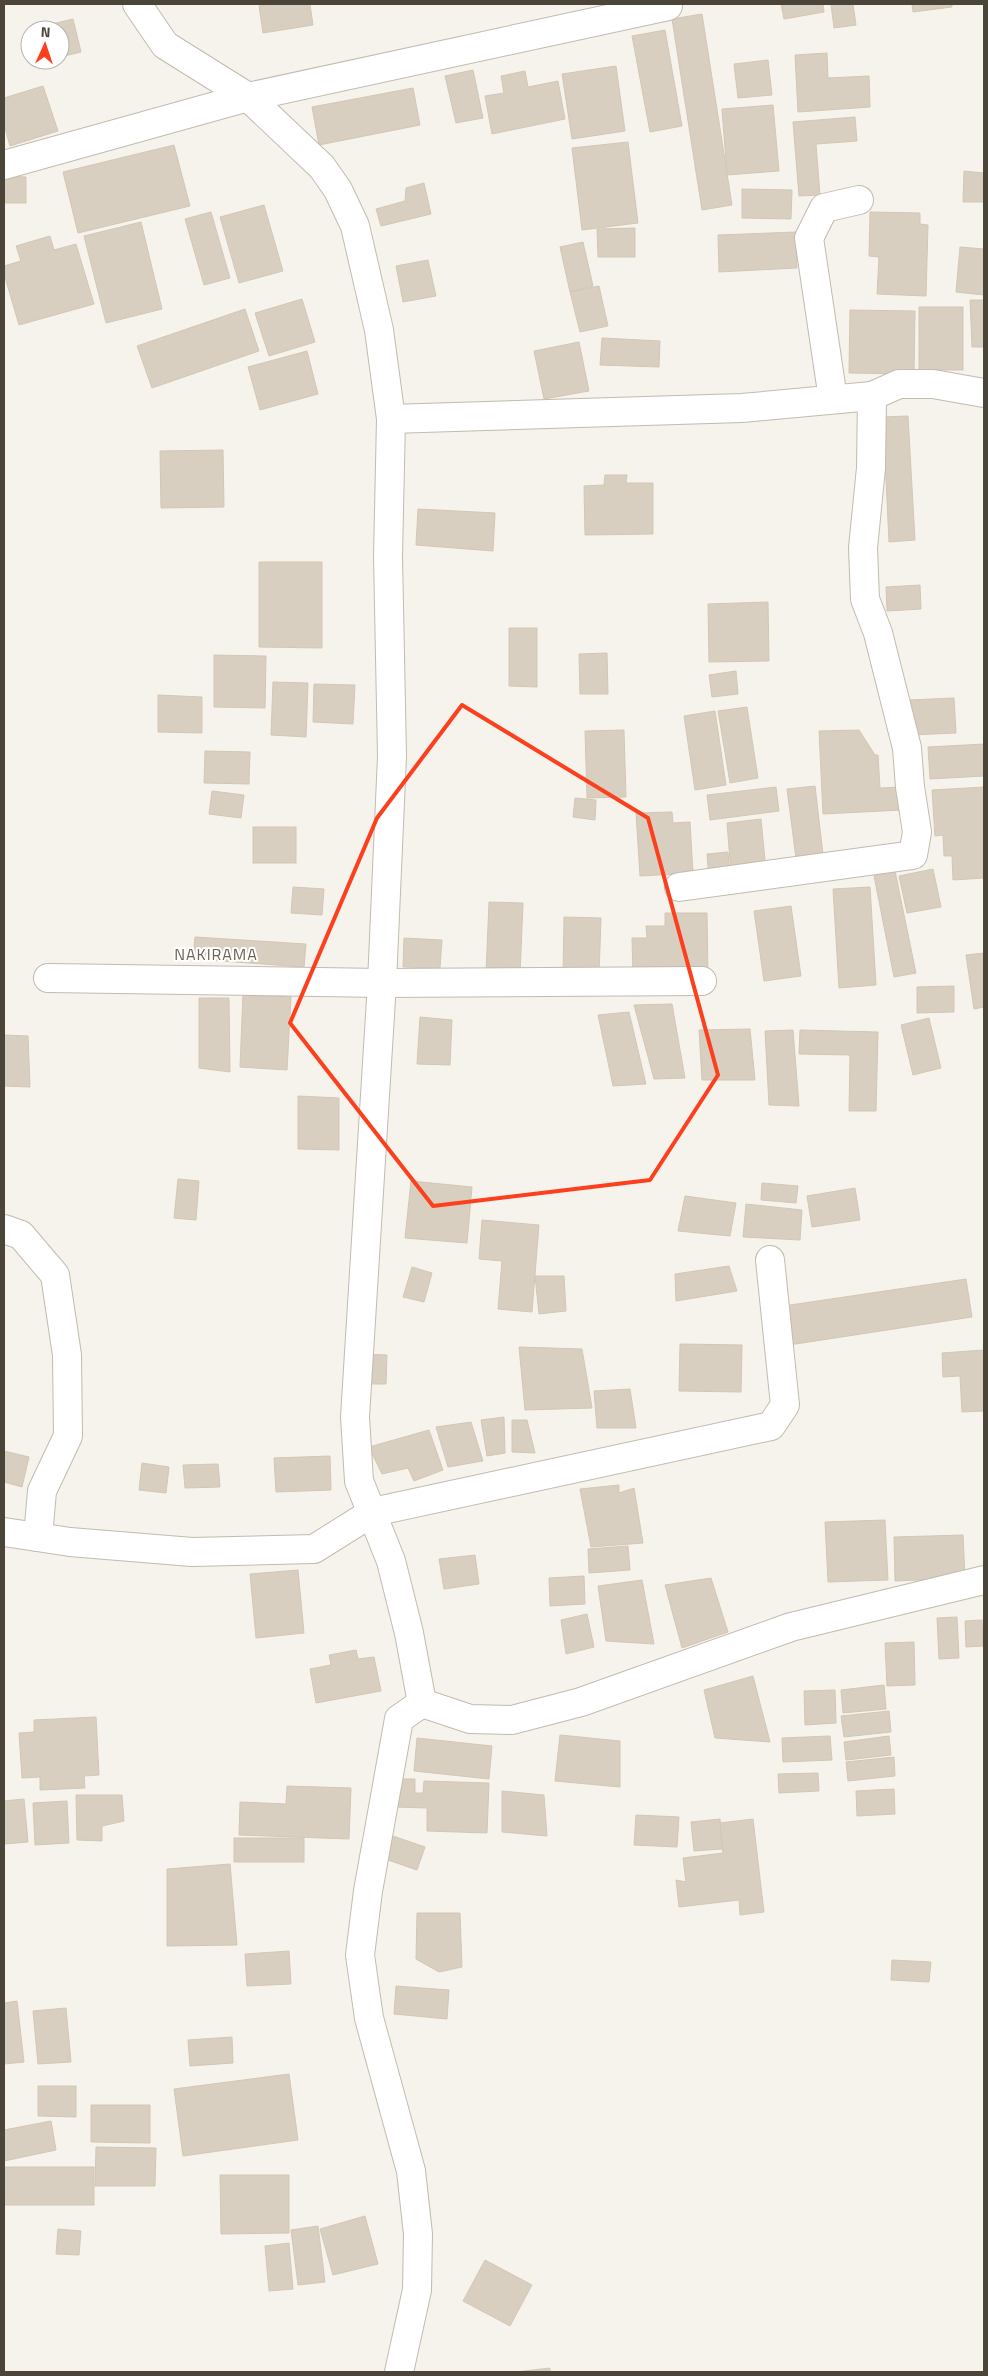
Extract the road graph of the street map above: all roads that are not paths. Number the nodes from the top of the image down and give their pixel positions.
1 (137, 4) edge
2 (668, 6) dead end
3 (248, 97) junction
4 (4, 165) edge
5 (859, 200) dead end
6 (984, 393) edge
7 (872, 396) junction
8 (833, 399) junction
9 (390, 419) junction
10 (679, 887) dead end
11 (48, 978) dead end
12 (702, 981) dead end
13 (382, 983) junction
14 (4, 1229) edge
15 (770, 1260) dead end
16 (373, 1512) junction
17 (4, 1532) edge
18 (38, 1538) junction
19 (984, 1580) edge
20 (422, 1703) junction
21 (399, 2372) edge

1 - 3 street
2 - 3 street
3 - 4 street
3 - 9 street
5 - 8 street
6 - 7 street
7 - 8 street
7 - 10 street
8 - 9 street
9 - 13 street
11 - 13 street
12 - 13 street
13 - 16 street
14 - 18 street
15 - 16 street
16 - 18 street
16 - 20 street
17 - 18 street
19 - 20 street
20 - 21 street

